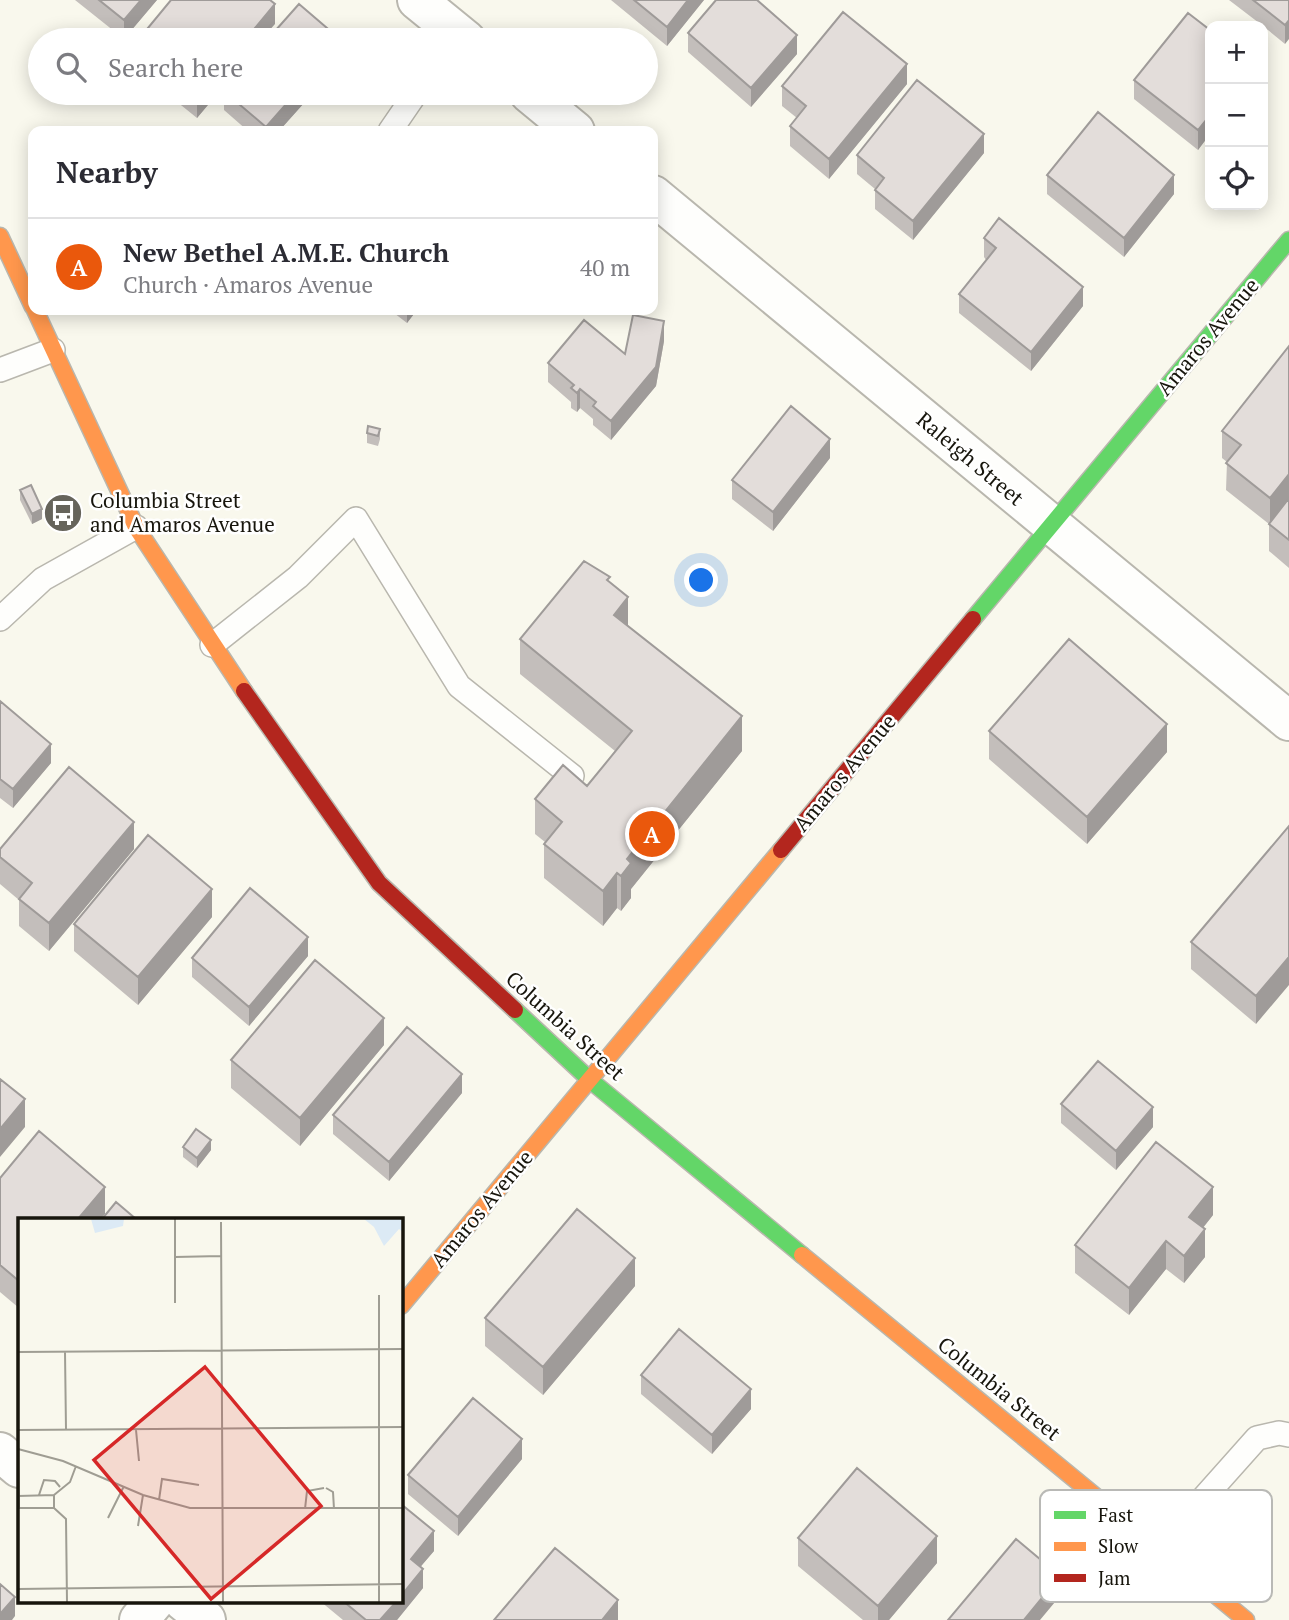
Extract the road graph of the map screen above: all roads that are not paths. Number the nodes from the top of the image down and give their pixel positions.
1 (417, 0) edge
2 (448, 28) edge
3 (408, 105) edge
4 (544, 105) edge
5 (393, 126) edge
6 (569, 126) edge
7 (658, 199) edge
8 (0, 236) edge
9 (1289, 240) edge
10 (28, 295) edge
11 (37, 315) edge
12 (53, 350) junction
13 (0, 370) edge
14 (1051, 526) junction
15 (136, 527) junction
16 (0, 619) edge
17 (212, 645) junction
18 (1289, 721) edge
19 (572, 776) edge
20 (590, 1080) junction
21 (402, 1305) edge
22 (1289, 1434) edge
23 (0, 1452) edge
24 (18, 1467) edge
25 (1088, 1490) edge
26 (1211, 1490) edge
27 (154, 1602) edge
28 (184, 1602) edge
29 (1224, 1602) edge
30 (139, 1620) edge
31 (206, 1620) edge
32 (1246, 1620) edge

1 - 2 street
3 - 5 lane
4 - 6 street
7 - 14 street, Raleigh Street
8 - 10 street, Columbia Street
9 - 14 street, Amaros Avenue
11 - 12 street, Columbia Street
12 - 13 lane
12 - 15 street, Columbia Street
14 - 18 street, Raleigh Street
14 - 20 street, Amaros Avenue
15 - 16 lane
15 - 17 street, Columbia Street
17 - 19 lane
17 - 20 street, Columbia Street
20 - 21 street, Amaros Avenue
20 - 25 street, Columbia Street
22 - 26 lane
23 - 24 street
27 - 30 street
28 - 31 street
29 - 32 street, Columbia Street

